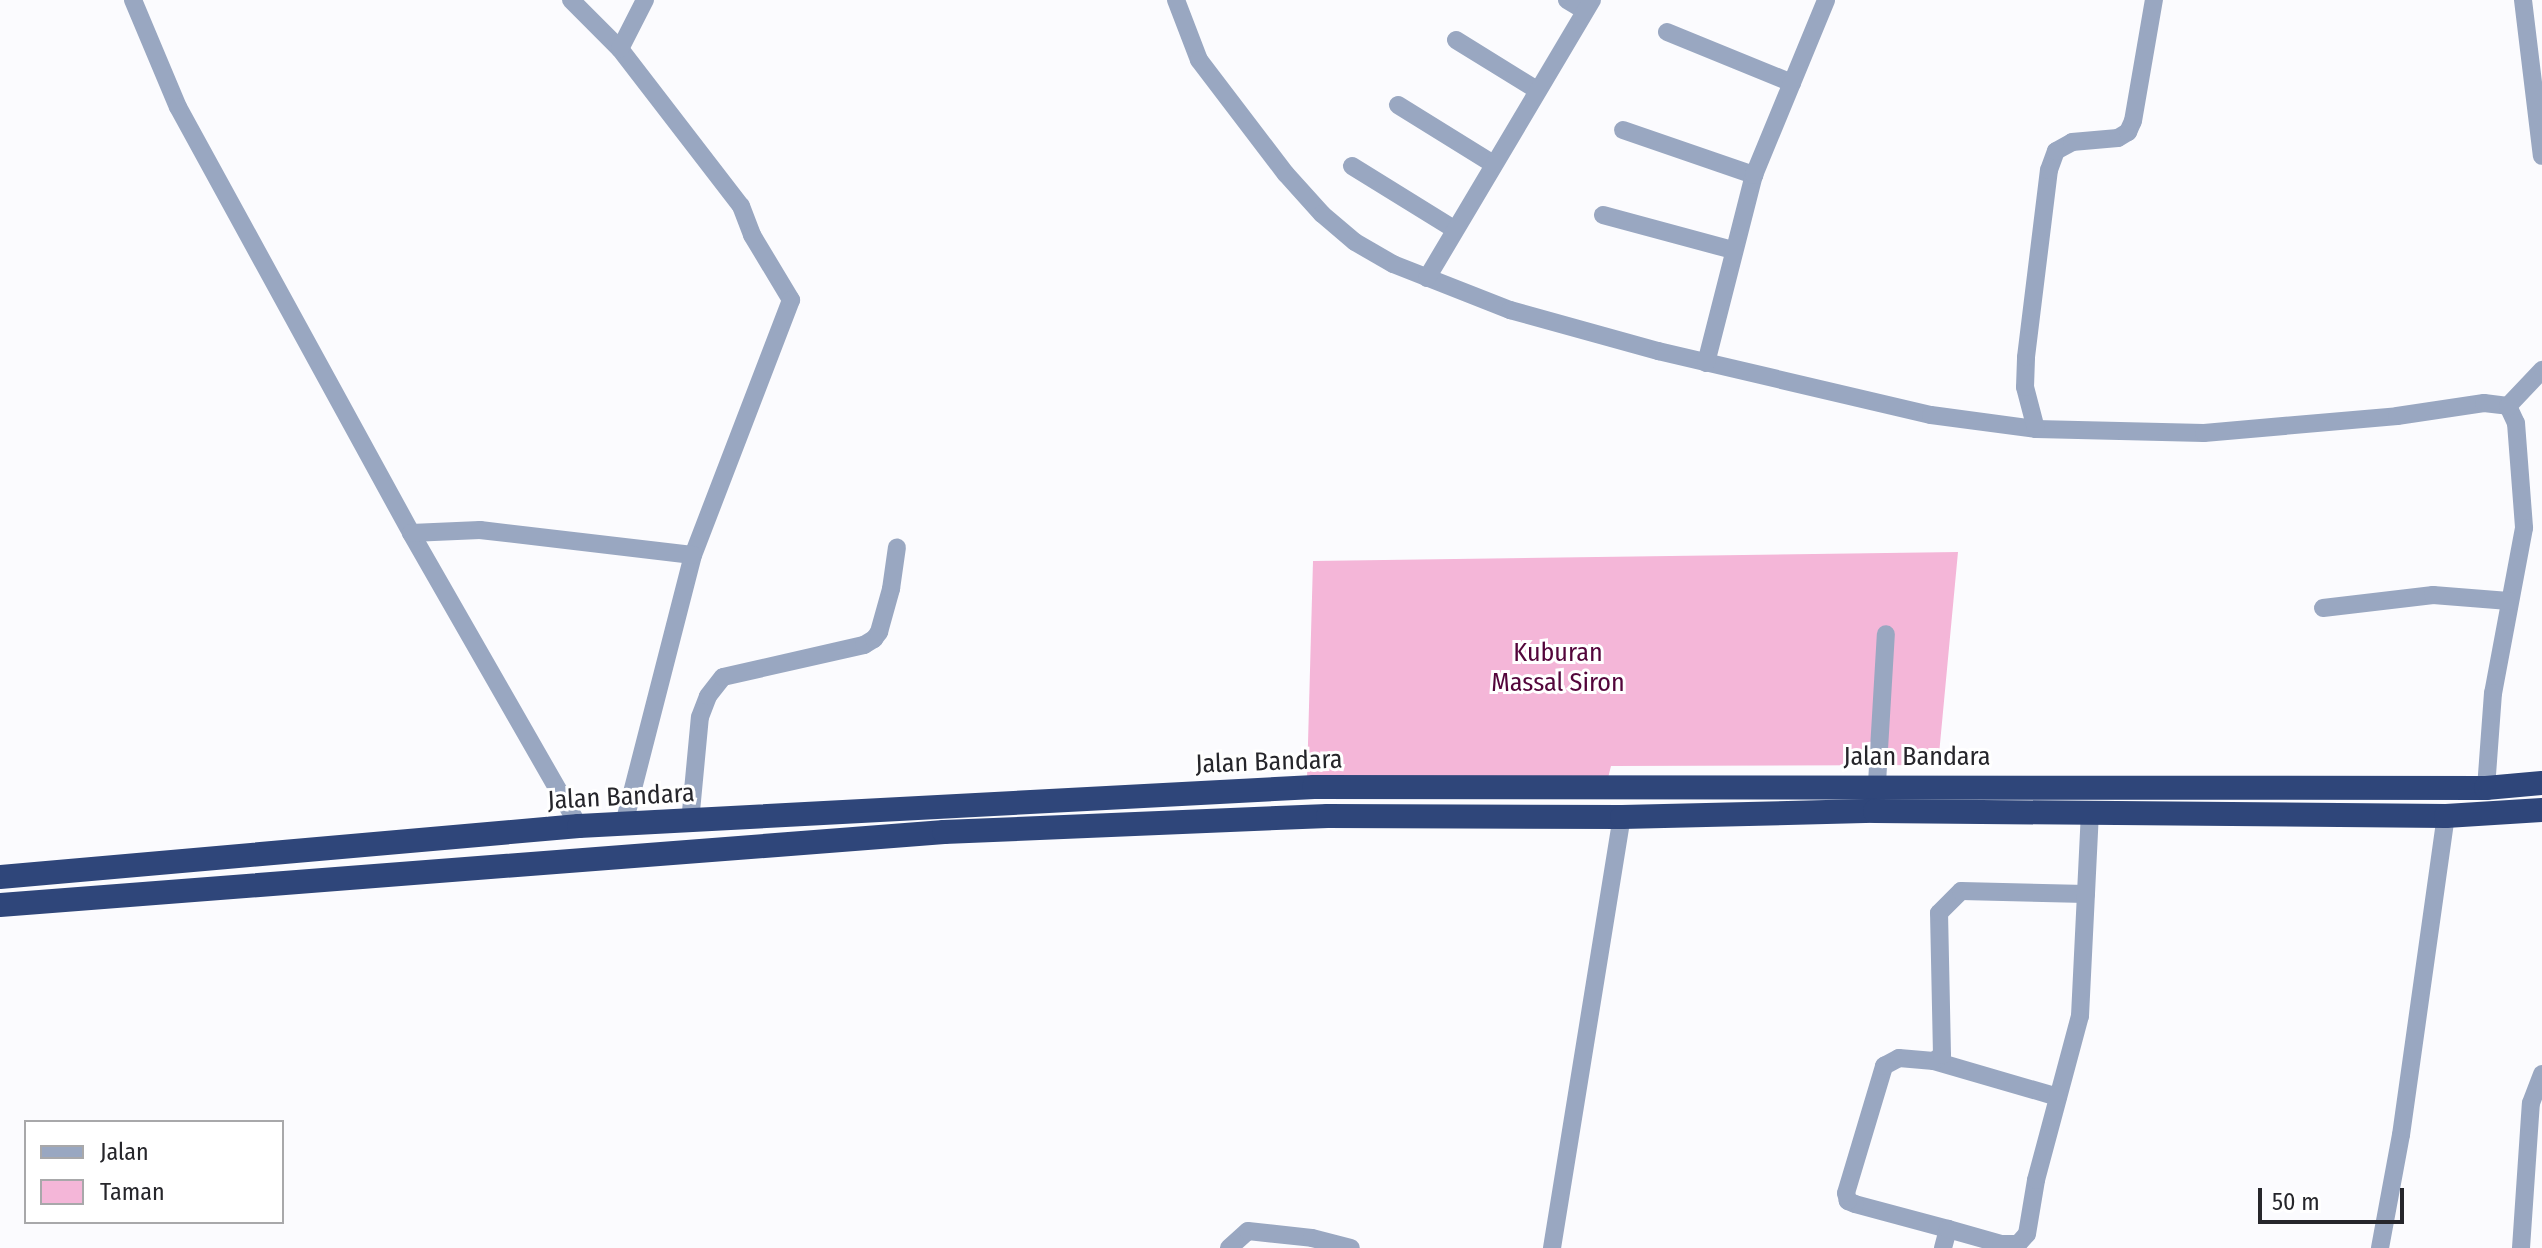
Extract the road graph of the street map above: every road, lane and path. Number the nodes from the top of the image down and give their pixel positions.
1 (133, 0) edge
2 (571, 0) edge
3 (645, 0) edge
4 (1176, 0) edge
5 (1567, 0) edge
6 (1826, 0) edge
7 (2154, 0) edge
8 (2523, 0) edge
9 (1589, 5) edge
10 (1667, 32) dead end
11 (1456, 40) dead end
12 (620, 49) junction
13 (1792, 83) junction
14 (1537, 90) junction
15 (1398, 105) dead end
16 (1623, 130) dead end
17 (2542, 156) edge
18 (1493, 164) junction
19 (1352, 166) dead end
20 (1754, 175) junction
21 (1603, 215) dead end
22 (1454, 229) junction
23 (1733, 250) junction
24 (1427, 278) junction
25 (1706, 363) junction
26 (2542, 370) edge
27 (2508, 406) junction
28 (2036, 429) junction
29 (411, 533) junction
30 (897, 547) dead end
31 (693, 555) junction
32 (2509, 601) junction
33 (2323, 608) dead end
34 (1886, 634) dead end
35 (2542, 783) edge
36 (1877, 785) junction
37 (2486, 788) junction
38 (2542, 810) edge
39 (1875, 811) junction
40 (2090, 813) junction
41 (2446, 816) junction
42 (1622, 817) junction
43 (735, 820) junction
44 (690, 822) junction
45 (624, 824) junction
46 (579, 826) junction
47 (423, 840) junction
48 (737, 847) junction
49 (429, 871) junction
50 (0, 877) edge
51 (2086, 894) junction
52 (0, 905) edge
53 (1934, 1061) junction
54 (2542, 1074) edge
55 (2058, 1097) junction
56 (1948, 1229) junction
57 (1229, 1248) edge
58 (1351, 1248) edge
59 (1552, 1248) edge
60 (1943, 1248) edge
61 (2380, 1248) edge
62 (2521, 1248) edge

1 - 29 street
2 - 12 street
3 - 12 street
4 - 24 street
5 - 9 street
6 - 13 street
7 - 28 street
8 - 17 street
9 - 14 street
10 - 13 street
11 - 14 street
12 - 31 street
13 - 20 street
14 - 18 street
15 - 18 street
16 - 20 street
18 - 22 street
19 - 22 street
20 - 23 street
21 - 23 street
22 - 24 street
23 - 25 street
24 - 25 street
25 - 28 street
26 - 27 street
27 - 28 street
27 - 32 street
29 - 31 street
29 - 46 street
30 - 44 street
31 - 45 street
32 - 33 street
32 - 37 street
34 - 36 street
35 - 37 highway, Jalan Bandara
36 - 37 highway, Jalan Bandara
36 - 39 street
36 - 43 highway, Jalan Bandara
38 - 41 highway, Jalan Bandara
39 - 40 highway, Jalan Bandara
39 - 42 highway, Jalan Bandara
40 - 41 highway, Jalan Bandara
40 - 51 street
41 - 61 street
42 - 48 highway, Jalan Bandara
42 - 59 street
43 - 44 highway, Jalan Bandara
43 - 48 highway
44 - 45 highway, Jalan Bandara
45 - 46 highway, Jalan Bandara
46 - 47 highway, Jalan Bandara
47 - 49 highway
47 - 50 highway, Jalan Bandara
48 - 49 highway, Jalan Bandara
49 - 52 highway, Jalan Bandara
51 - 53 street
51 - 55 street
53 - 55 street
53 - 56 street
54 - 62 street
55 - 56 street
56 - 60 street
57 - 58 street

